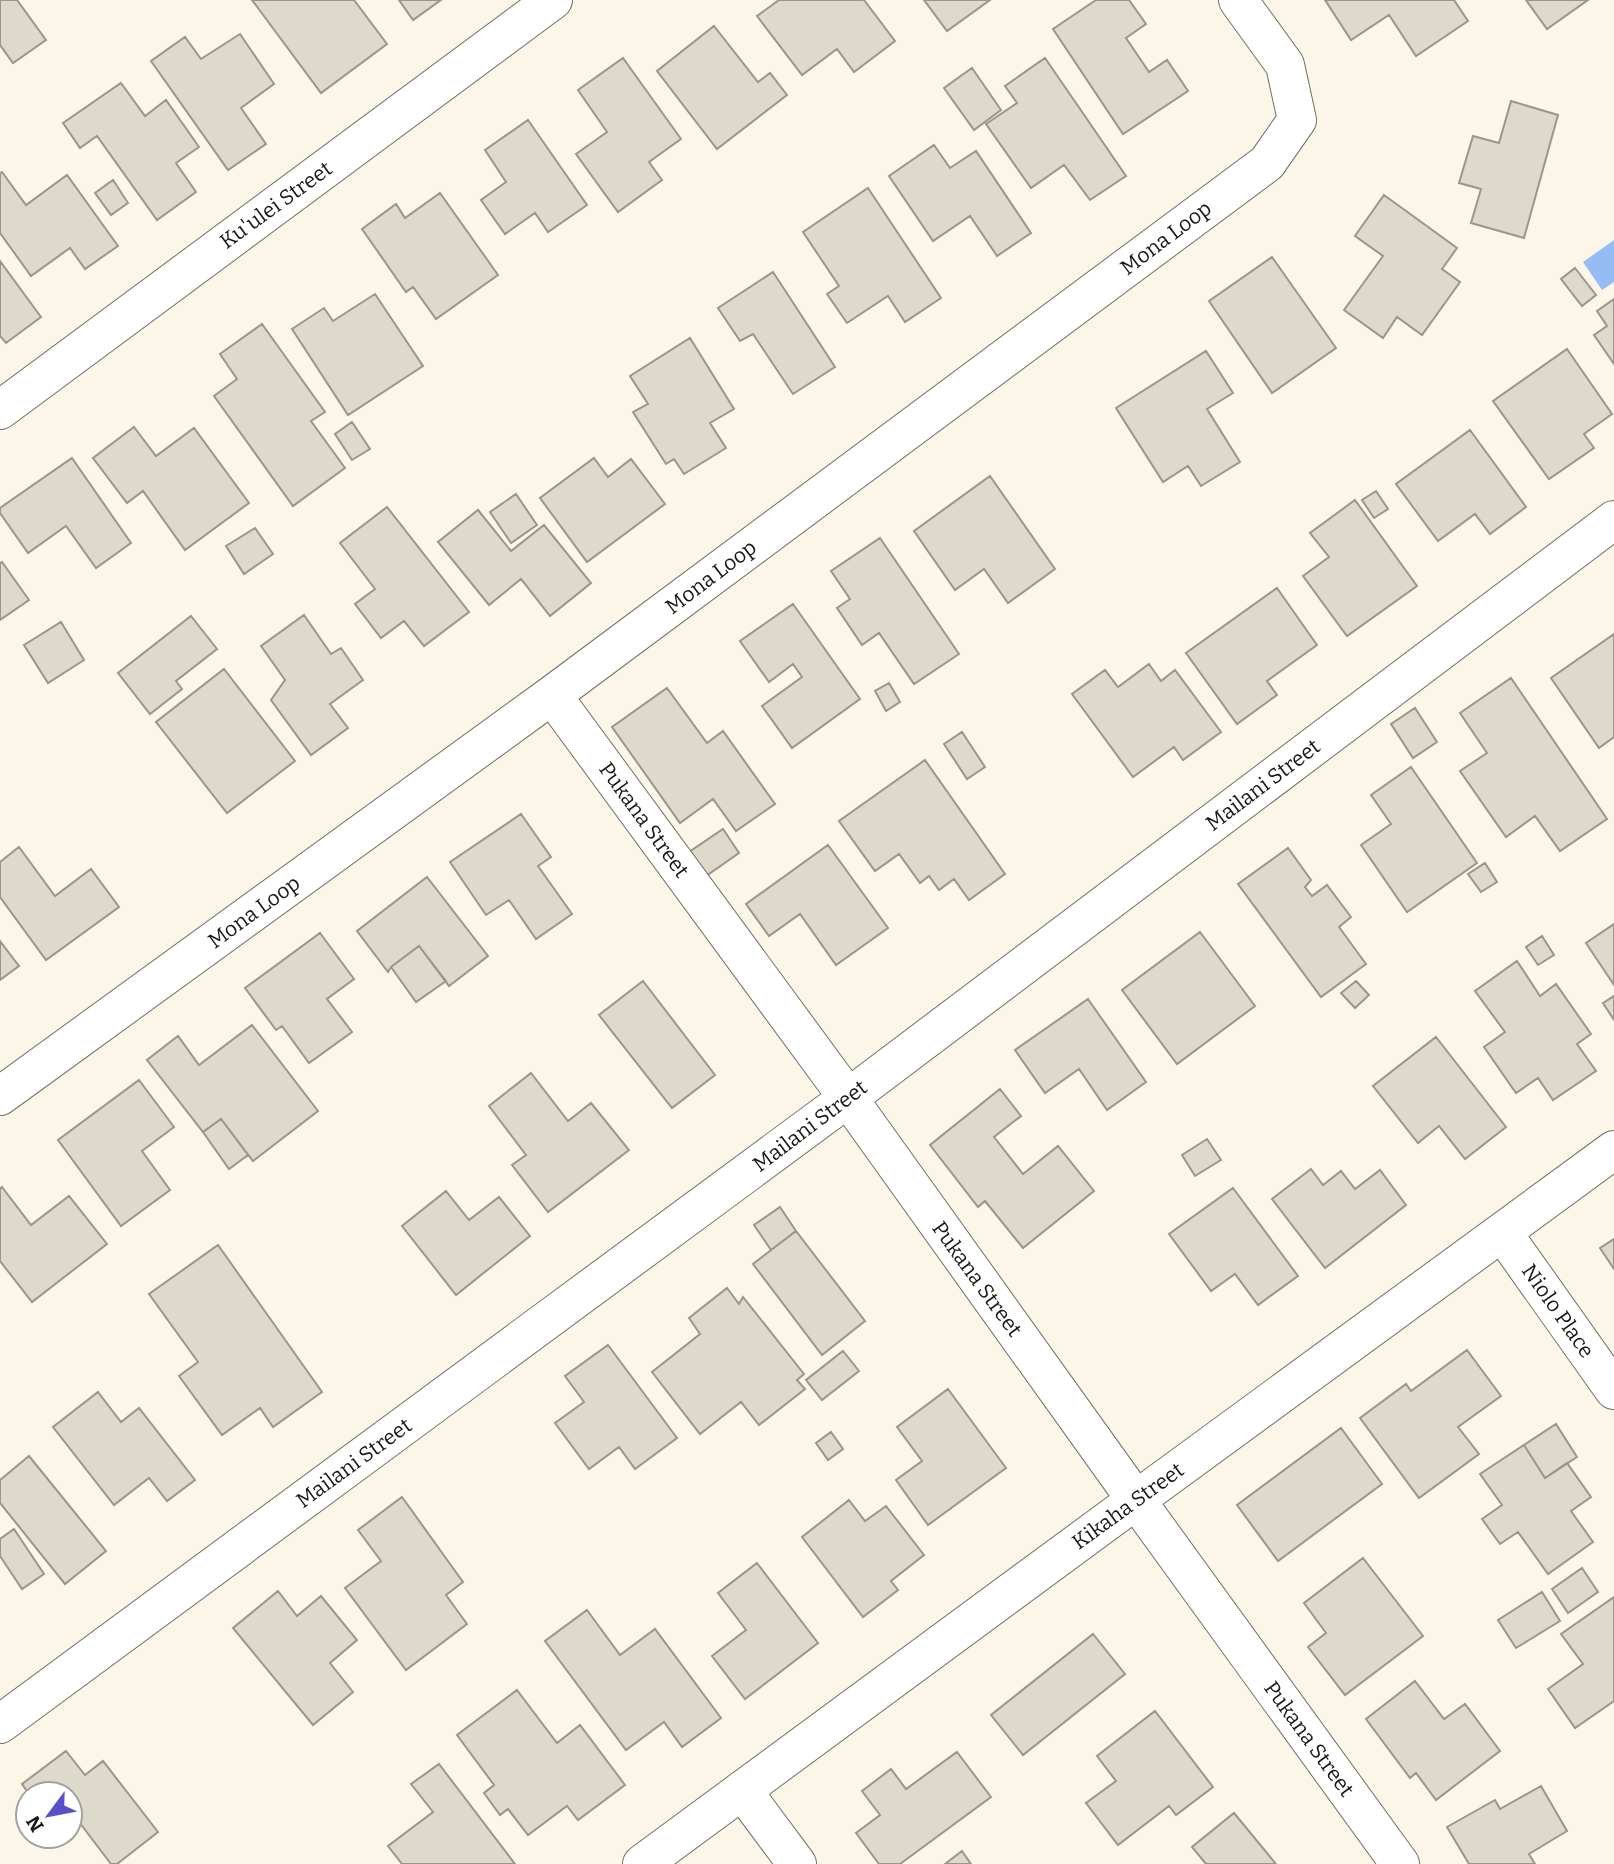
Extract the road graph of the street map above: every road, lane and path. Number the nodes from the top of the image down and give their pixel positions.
1 (553, 0) edge
2 (1238, 0) edge
3 (0, 410) edge
4 (1614, 520) edge
5 (552, 695) junction
6 (0, 1096) edge
7 (848, 1098) junction
8 (1614, 1150) edge
9 (1502, 1232) junction
10 (1614, 1390) edge
11 (1136, 1500) junction
12 (0, 1724) edge
13 (742, 1790) junction
14 (642, 1864) edge
15 (797, 1864) edge
16 (1401, 1864) edge

1 - 3 street, Ku'ulei Street
2 - 5 street, Mona Loop
4 - 7 street, Mailani Street
5 - 6 street, Mona Loop
5 - 7 street, Pukana Street
7 - 11 street, Pukana Street
7 - 12 street, Mailani Street
8 - 9 street, Kikaha Street
9 - 10 street, Niolo Place
9 - 11 street, Kikaha Street
11 - 13 street, Kikaha Street
11 - 16 street, Pukana Street
13 - 14 street, Kikaha Street
13 - 15 street

